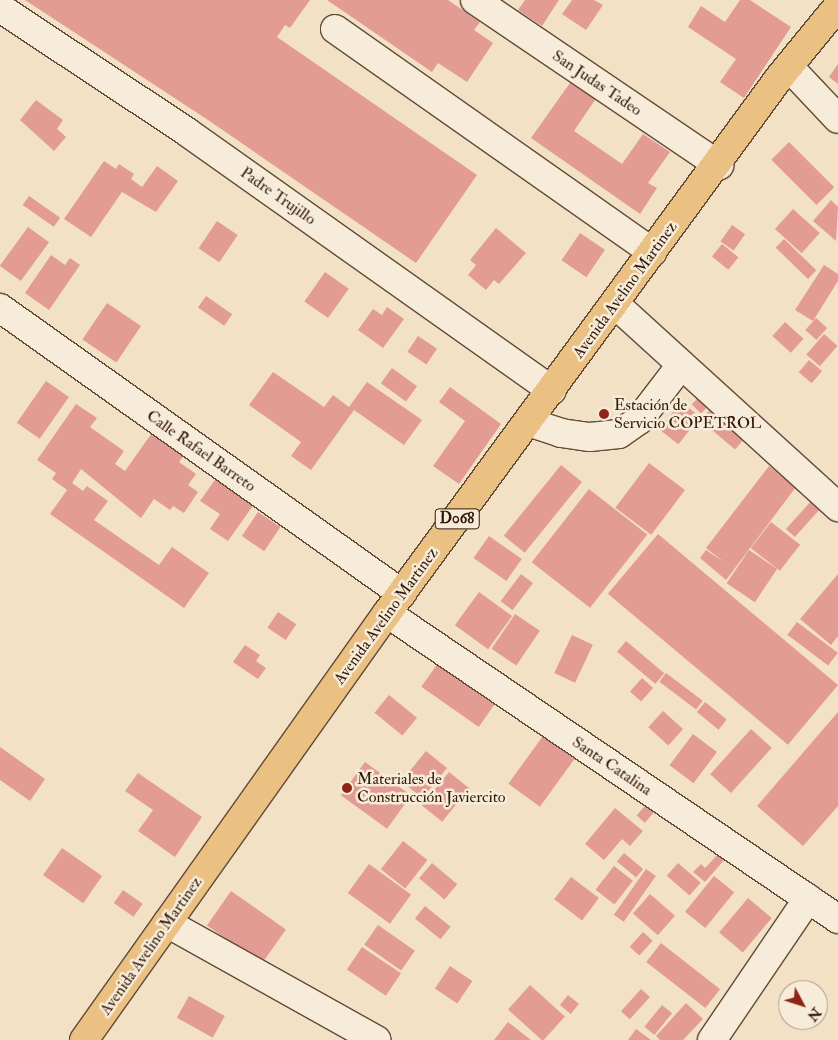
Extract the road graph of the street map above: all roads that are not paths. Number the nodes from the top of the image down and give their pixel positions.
1 (476, 0) edge
2 (838, 6) edge
3 (0, 8) edge
4 (335, 28) dead end
5 (789, 67) junction
6 (838, 119) edge
7 (719, 165) junction
8 (652, 252) junction
9 (614, 304) junction
10 (0, 308) edge
11 (681, 364) junction
12 (552, 390) junction
13 (528, 422) junction
14 (838, 507) edge
15 (394, 604) junction
16 (808, 899) junction
17 (838, 919) edge
18 (168, 923) junction
19 (84, 1040) edge
20 (376, 1040) edge
21 (712, 1040) edge

1 - 7 street, San Judas Tadeo
2 - 5 main road, Avenida Avelino Martinez / D068
3 - 12 street, Padre Trujillo
4 - 8 street
5 - 6 street
5 - 7 main road, Avenida Avelino Martinez / D068
7 - 8 main road, Avenida Avelino Martinez / D068
8 - 9 main road, Avenida Avelino Martinez / D068
9 - 11 street
9 - 12 main road, Avenida Avelino Martinez / D068
10 - 15 street, Calle Rafael Barreto
11 - 13 street
11 - 14 street
12 - 13 main road, Avenida Avelino Martinez / D068
13 - 15 main road, Avenida Avelino Martinez / D068
15 - 16 street, Santa Catalina
15 - 18 main road, Avenida Avelino Martinez / D068
16 - 17 street, Santa Catalina
16 - 21 street
18 - 19 main road, Avenida Avelino Martinez / D068
18 - 20 street

